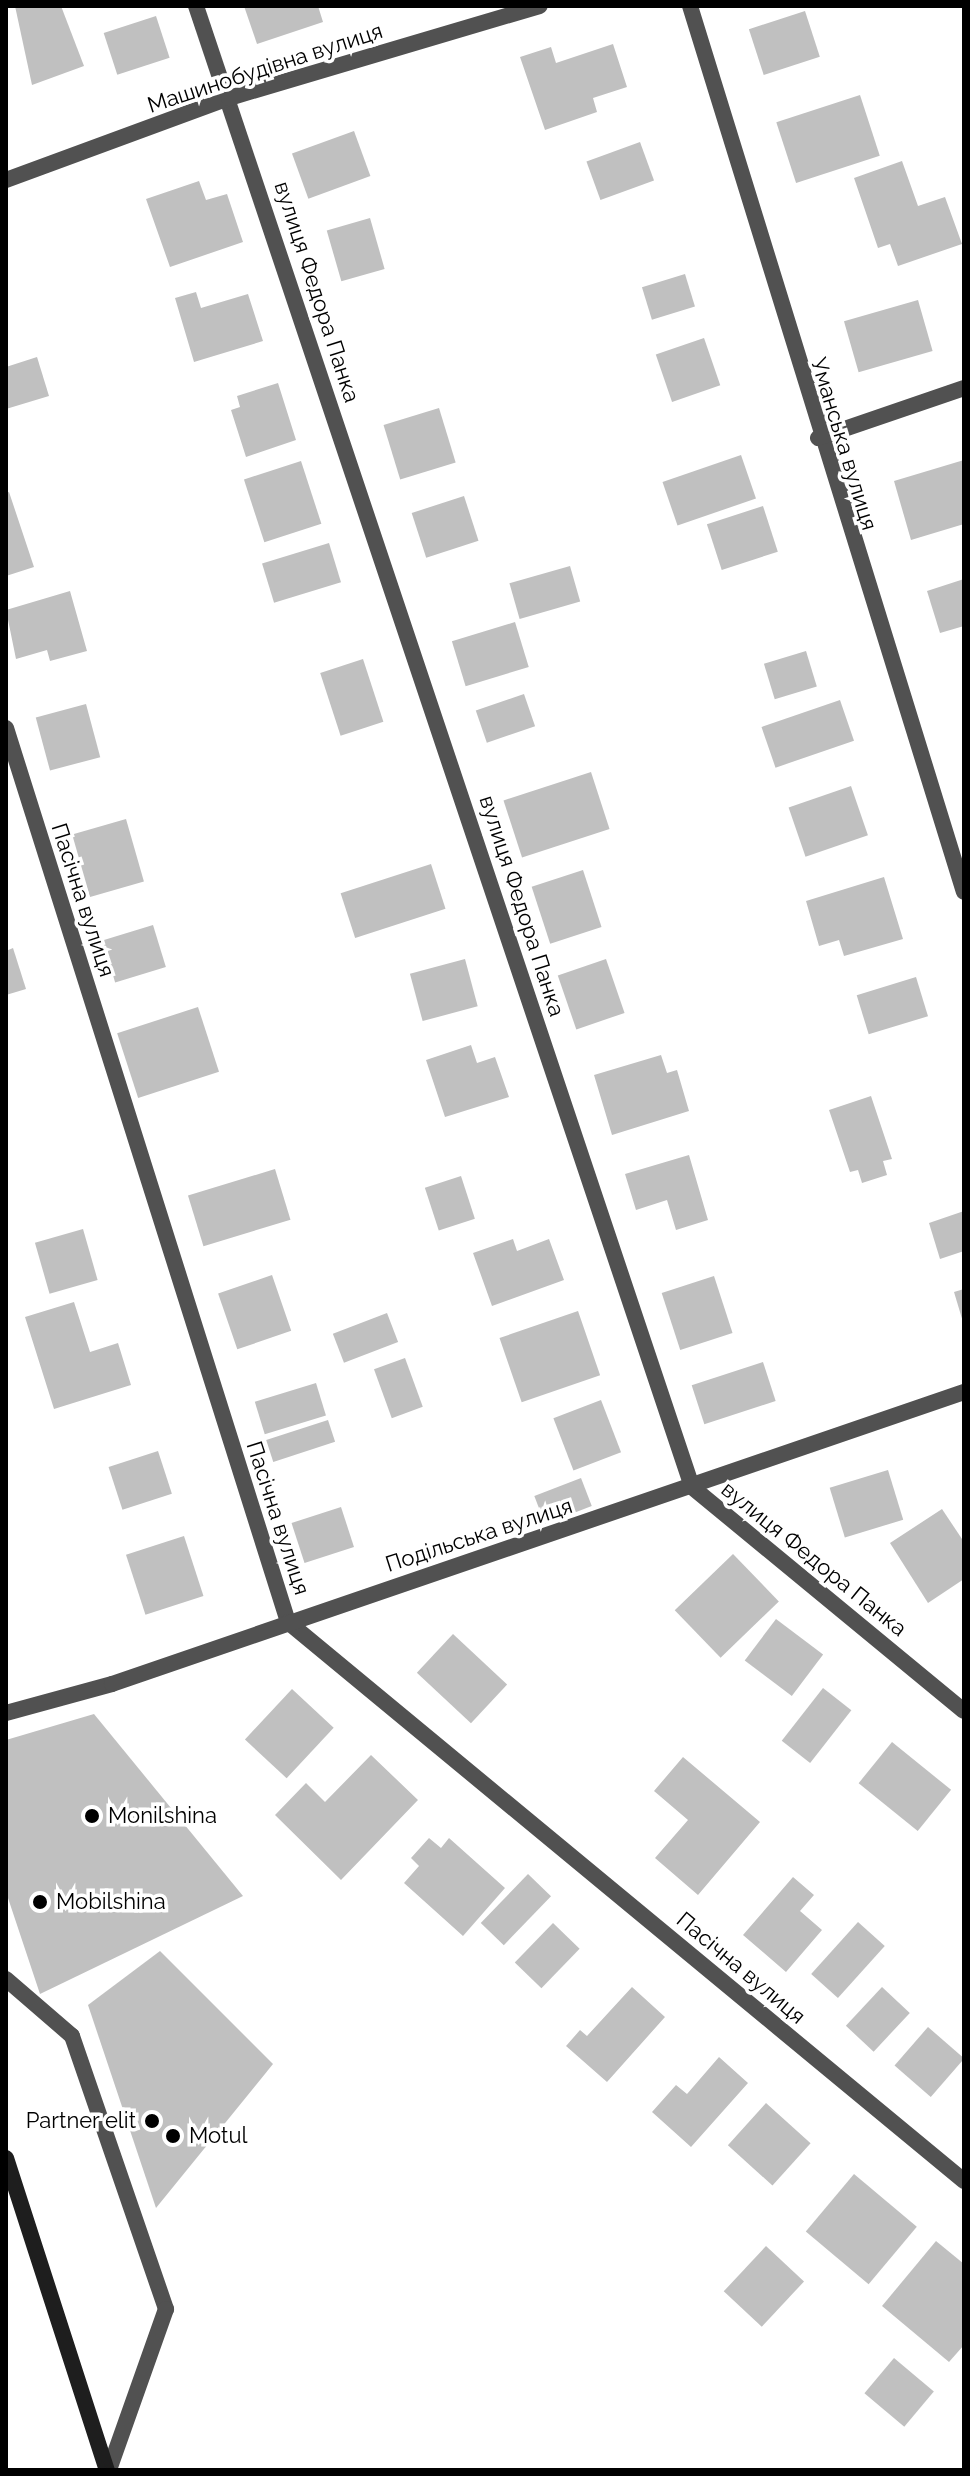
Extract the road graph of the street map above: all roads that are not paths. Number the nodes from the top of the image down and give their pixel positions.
1 (196, 6) edge
2 (540, 6) edge
3 (690, 6) edge
4 (229, 98) junction
5 (6, 180) edge
6 (964, 388) edge
7 (818, 438) junction
8 (6, 728) edge
9 (963, 887) edge
10 (964, 1392) edge
11 (692, 1487) junction
12 (288, 1622) junction
13 (964, 1711) edge
14 (6, 1713) edge
15 (6, 1979) edge
16 (6, 2158) edge
17 (964, 2181) edge
18 (108, 2470) edge

1 - 4 street, вулиця Федора Панка
2 - 4 street, Машинобудівна вулиця
3 - 7 street, Уманська вулиця
4 - 5 street, Машинобудівна вулиця
4 - 11 street, вулиця Федора Панка
6 - 7 street
7 - 9 street, Уманська вулиця
8 - 12 street, Пасічна вулиця
10 - 11 street, Подільська вулиця
11 - 12 street, Подільська вулиця
11 - 13 street, вулиця Федора Панка
12 - 14 street, Подільська вулиця
12 - 17 street, Пасічна вулиця
15 - 18 street
16 - 18 main road

